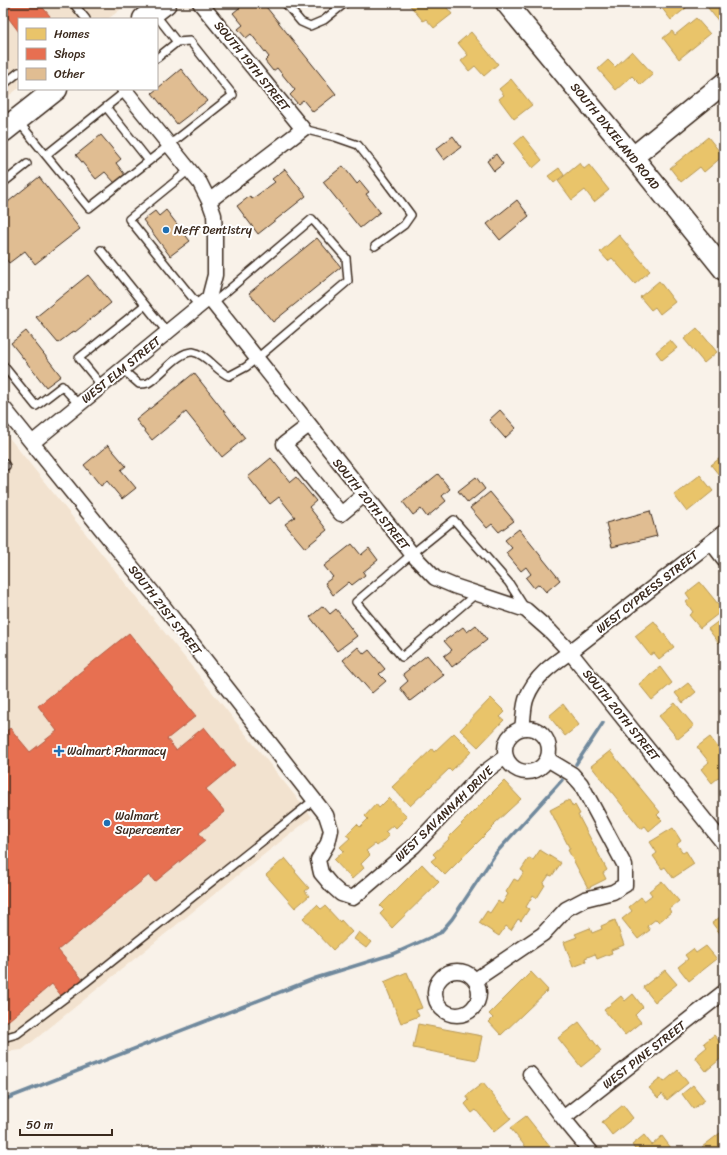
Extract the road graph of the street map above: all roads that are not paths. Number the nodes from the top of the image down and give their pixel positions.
1 (73, 3) edge
2 (200, 3) edge
3 (285, 3) edge
4 (345, 3) edge
5 (506, 3) edge
6 (154, 11) edge
7 (85, 18) edge
8 (177, 42) junction
9 (158, 57) edge
10 (18, 73) edge
11 (724, 83) edge
12 (3, 84) edge
13 (55, 90) edge
14 (125, 90) edge
15 (106, 107) junction
16 (10, 125) edge
17 (303, 129) junction
18 (169, 145) junction
19 (46, 155) junction
20 (633, 157) junction
21 (149, 161) junction
22 (27, 164) dead end
23 (189, 170) junction
24 (3, 183) edge
25 (210, 201) junction
26 (375, 246) dead end
27 (101, 250) dead end
28 (724, 270) edge
29 (207, 302) junction
30 (145, 305) junction
31 (167, 332) junction
32 (256, 359) junction
33 (3, 365) edge
34 (122, 369) junction
35 (102, 386) junction
36 (79, 405) junction
37 (3, 406) edge
38 (308, 425) junction
39 (32, 442) junction
40 (364, 495) junction
41 (724, 532) edge
42 (710, 542) junction
43 (412, 554) junction
44 (724, 559) edge
45 (477, 593) junction
46 (526, 610) junction
47 (570, 652) junction
48 (522, 728) junction
49 (505, 757) junction
50 (547, 759) junction
51 (314, 800) junction
52 (326, 815) joint
53 (724, 844) edge
54 (475, 980) dead end
55 (724, 992) edge
56 (3, 1038) edge
57 (530, 1074) dead end
58 (564, 1118) junction
59 (591, 1152) edge

1 - 7 lane
2 - 17 street, SOUTH 19TH STREET
3 - 4 lane
5 - 20 main road, SOUTH DIXIELAND ROAD
6 - 8 lane
8 - 9 lane
8 - 18 lane
10 - 12 lane
11 - 20 main road
13 - 16 main road
14 - 15 lane
14 - 18 street
15 - 19 lane
15 - 21 lane
16 - 19 lane
17 - 25 street
17 - 26 lane
18 - 21 lane
18 - 23 street
19 - 21 lane
20 - 28 main road, SOUTH DIXIELAND ROAD
22 - 24 lane
23 - 25 street
23 - 29 lane
25 - 29 street
27 - 30 lane
29 - 31 street, WEST ELM STREET
29 - 32 street, SOUTH 20TH STREET
29 - 32 lane
30 - 31 lane
30 - 35 lane
31 - 34 street, WEST ELM STREET
32 - 34 lane
32 - 38 street, SOUTH 20TH STREET
33 - 36 lane
34 - 35 street, WEST ELM STREET
35 - 36 street, WEST ELM STREET
36 - 39 street, WEST ELM STREET
37 - 39 street, SOUTH 21ST STREET
38 - 40 street, SOUTH 20TH STREET
38 - 40 street
39 - 51 street, SOUTH 21ST STREET
40 - 43 street, SOUTH 20TH STREET
41 - 42 street, WEST CYPRESS STREET
42 - 44 street
42 - 47 street, WEST CYPRESS STREET
43 - 45 street, SOUTH 20TH STREET
43 - 45 lane
43 - 46 lane
45 - 46 street, SOUTH 20TH STREET
46 - 47 street, SOUTH 20TH STREET
47 - 48 street
47 - 53 street, SOUTH 20TH STREET
48 - 49 street
48 - 50 street
49 - 50 street
49 - 52 street, WEST SAVANNAH DRIVE
50 - 54 street
51 - 52 street, SOUTH 21ST STREET
51 - 56 lane
55 - 58 street, WEST PINE STREET
57 - 58 street
58 - 59 street

